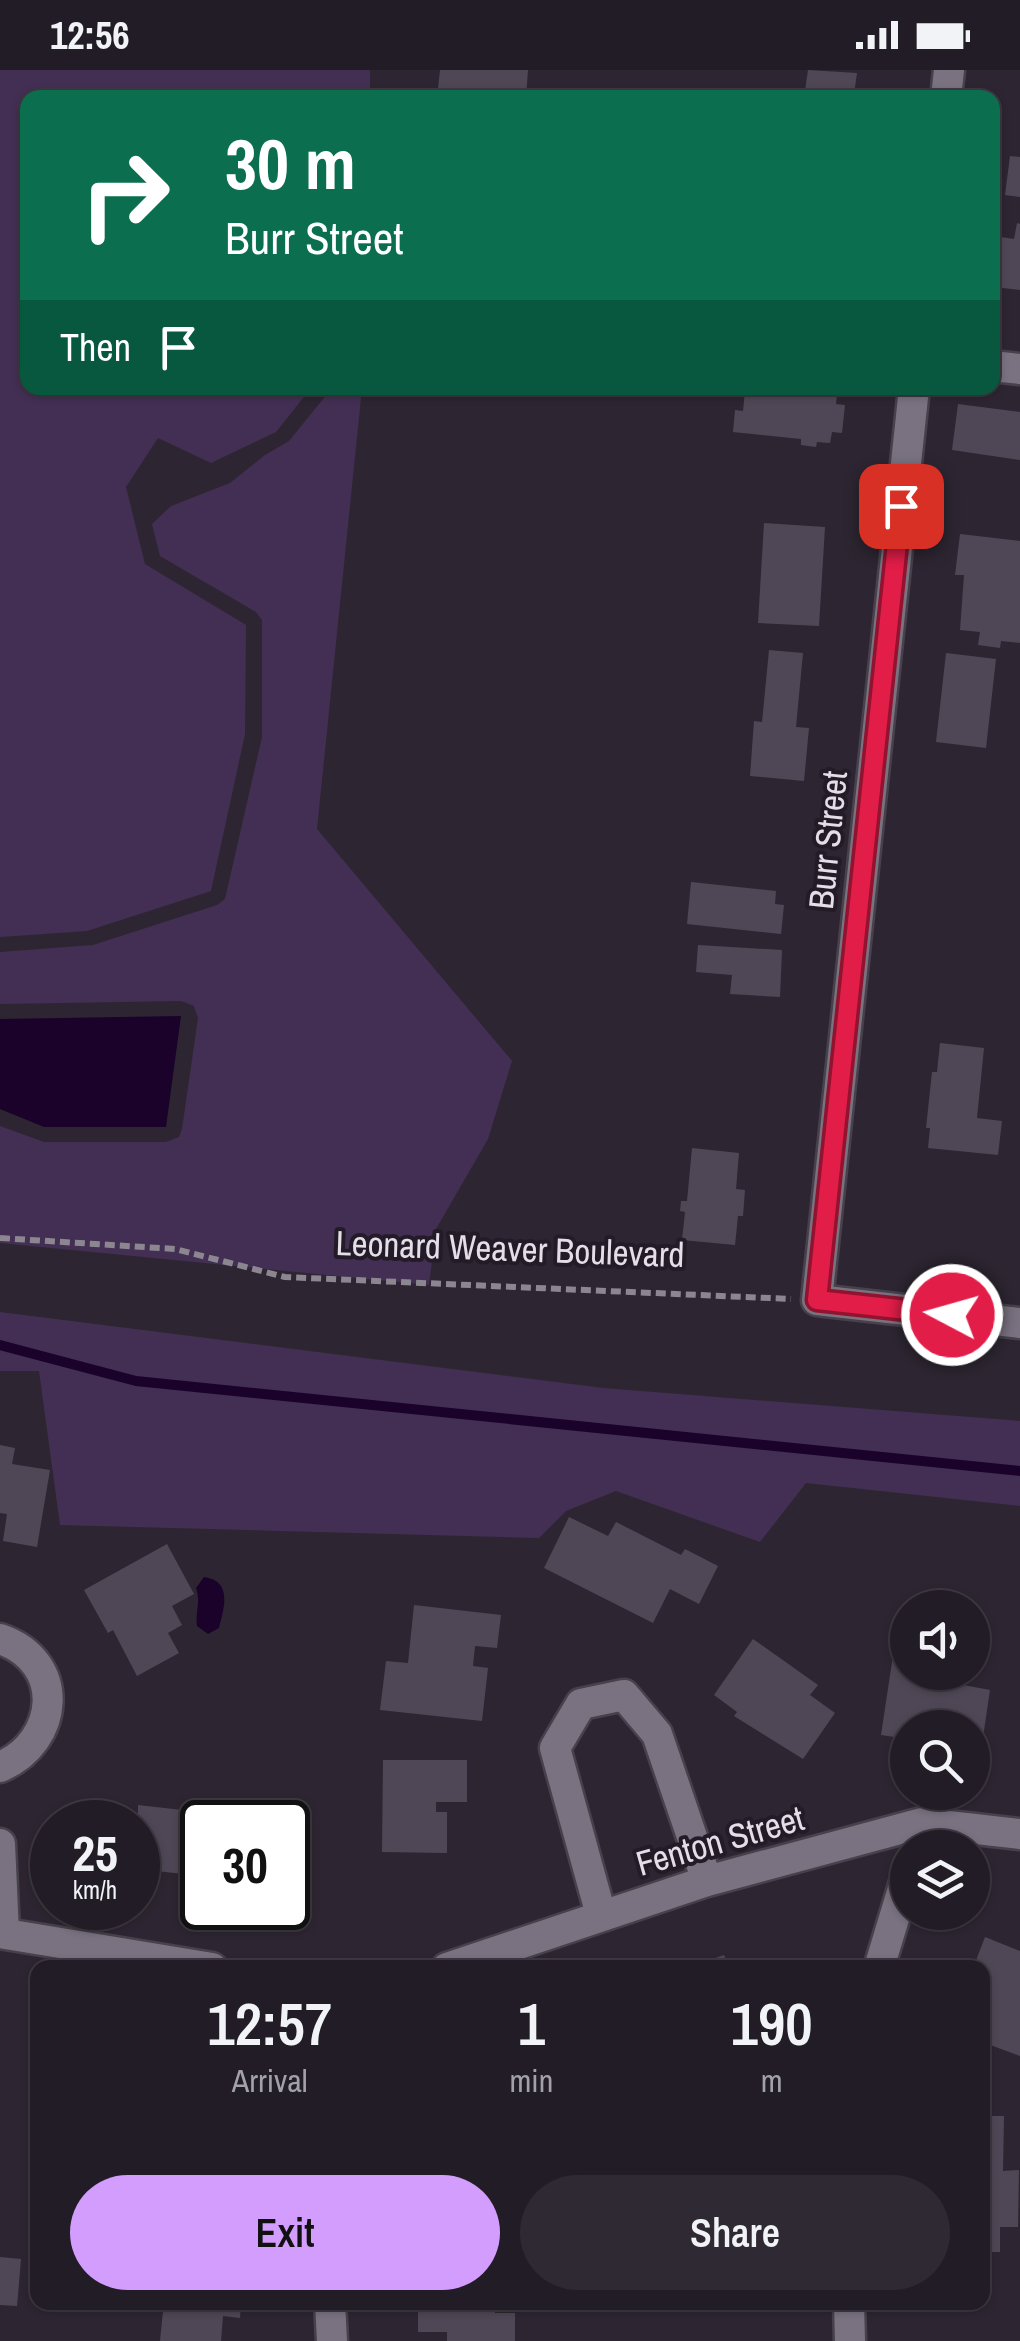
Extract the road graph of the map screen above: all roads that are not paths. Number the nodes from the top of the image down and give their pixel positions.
1 (913, 395) edge
2 (1020, 1323) edge
3 (0, 1639) edge
4 (0, 1767) edge
5 (990, 1834) edge
6 (1020, 1834) edge
7 (890, 1841) edge
8 (0, 1844) edge
9 (706, 1881) junction
10 (601, 1915) junction
11 (890, 1930) edge
12 (2, 1933) edge
13 (164, 1960) edge
14 (469, 1960) edge
15 (881, 1960) edge
16 (330, 2310) edge
17 (849, 2310) edge
18 (332, 2341) edge
19 (850, 2341) edge

1 - 2 street, Burr Street
3 - 4 street
5 - 6 street, Fenton Street
7 - 9 street, Fenton Street
8 - 12 street
9 - 10 street, Fenton Street
9 - 10 street
10 - 14 street, Fenton Street
11 - 15 street
12 - 13 street
16 - 18 street
17 - 19 street

